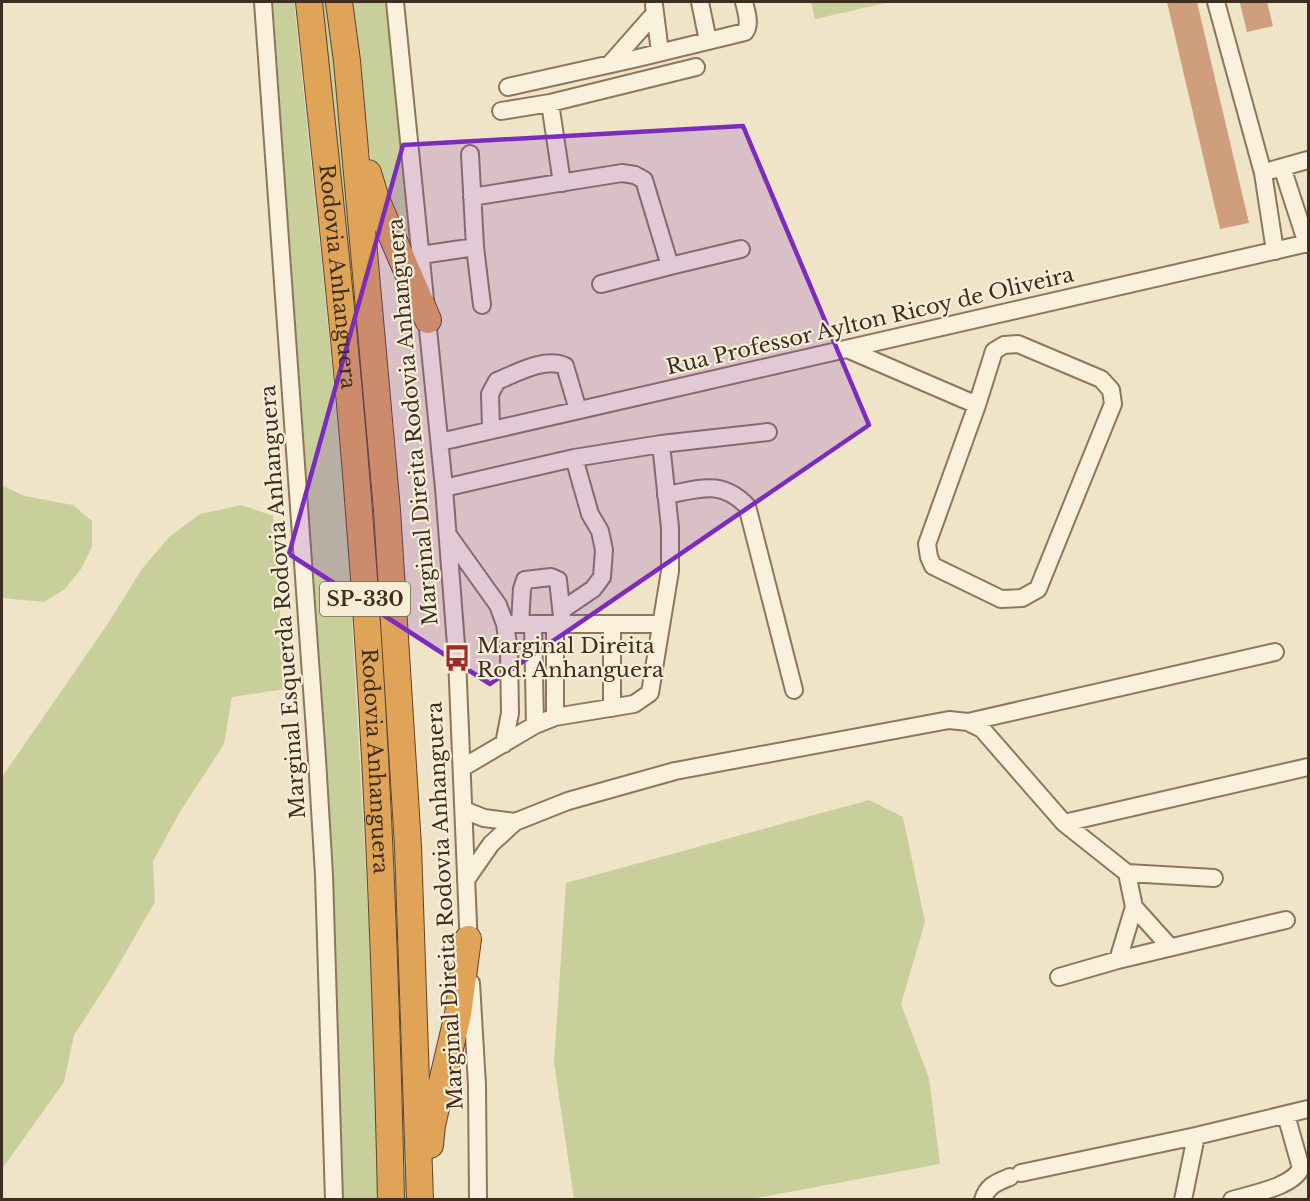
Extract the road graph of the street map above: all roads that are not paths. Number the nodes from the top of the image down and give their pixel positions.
1 (263, 2) edge
2 (309, 2) edge
3 (339, 2) edge
4 (395, 2) edge
5 (700, 2) edge
6 (744, 2) edge
7 (1216, 2) edge
8 (654, 7) edge
9 (708, 41) junction
10 (660, 52) junction
11 (347, 61) junction
12 (610, 64) junction
13 (696, 67) dead end
14 (508, 87) dead end
15 (550, 103) junction
16 (501, 111) dead end
17 (470, 154) dead end
18 (1308, 160) edge
19 (1282, 167) junction
20 (1263, 173) junction
21 (562, 183) junction
22 (472, 197) junction
23 (1308, 244) edge
24 (476, 247) junction
25 (741, 249) dead end
26 (1275, 251) junction
27 (421, 255) junction
28 (670, 266) junction
29 (601, 284) dead end
30 (482, 305) dead end
31 (428, 320) junction
32 (847, 349) junction
33 (977, 405) junction
34 (578, 410) junction
35 (491, 430) junction
36 (768, 432) dead end
37 (440, 442) junction
38 (661, 444) junction
39 (574, 458) junction
40 (444, 488) junction
41 (666, 495) junction
42 (448, 534) junction
43 (560, 620) junction
44 (519, 624) junction
45 (612, 624) junction
46 (662, 624) junction
47 (1275, 652) dead end
48 (794, 690) dead end
49 (612, 708) junction
50 (555, 717) junction
51 (968, 722) junction
52 (535, 725) junction
53 (504, 744) junction
54 (462, 768) junction
55 (1308, 768) edge
56 (464, 810) junction
57 (515, 822) junction
58 (1064, 824) junction
59 (1127, 873) junction
60 (1214, 878) dead end
61 (466, 880) junction
62 (1134, 908) junction
63 (1286, 920) dead end
64 (468, 939) junction
65 (1170, 947) junction
66 (1118, 960) junction
67 (1059, 977) dead end
68 (1308, 1109) edge
69 (1286, 1115) junction
70 (1196, 1136) junction
71 (333, 1200) edge
72 (391, 1200) edge
73 (422, 1200) edge
74 (478, 1200) edge
75 (983, 1200) edge
76 (1183, 1200) edge
77 (1232, 1200) edge

1 - 71 street, Marginal Esquerda Rodovia Anhanguera
2 - 72 highway, Rodovia Anhanguera / SP-330
3 - 11 highway, Rodovia Anhanguera / SP-330
4 - 27 street, Marginal Direita Rodovia Anhanguera
5 - 9 street
6 - 9 street
7 - 20 street
8 - 10 street
8 - 12 street
9 - 10 street
10 - 12 street
11 - 31 highway
11 - 73 highway, Rodovia Anhanguera / SP-330
12 - 14 street
13 - 15 street
15 - 16 street
15 - 21 street
17 - 22 street
18 - 19 street
19 - 20 street
19 - 23 street
20 - 26 street
21 - 22 street
21 - 28 street
22 - 24 street
23 - 26 street, Rua Professor Aylton Ricoy de Oliveira
24 - 27 street
24 - 30 street
25 - 28 street
26 - 32 street, Rua Professor Aylton Ricoy de Oliveira
27 - 31 street, Marginal Direita Rodovia Anhanguera
28 - 29 street
31 - 37 street, Marginal Direita Rodovia Anhanguera
32 - 33 street
32 - 34 street, Rua Professor Aylton Ricoy de Oliveira
33 - 33 street
34 - 35 street, Rua Professor Aylton Ricoy de Oliveira
34 - 35 street
35 - 37 street, Rua Professor Aylton Ricoy de Oliveira
36 - 38 street
37 - 40 street, Marginal Direita Rodovia Anhanguera
38 - 39 street
38 - 41 street
39 - 40 street
39 - 43 street
40 - 42 street, Marginal Direita Rodovia Anhanguera
41 - 46 street
41 - 48 street
42 - 44 street
42 - 54 street, Marginal Direita Rodovia Anhanguera
43 - 44 street
43 - 44 street
43 - 45 street
43 - 50 street
44 - 52 street
44 - 53 street
45 - 46 street
45 - 49 street
46 - 49 street
47 - 51 street
49 - 50 street
50 - 52 street
51 - 57 street
51 - 58 street
52 - 53 street
53 - 54 street
54 - 56 street, Marginal Direita Rodovia Anhanguera
55 - 58 street
56 - 57 street
56 - 61 street, Marginal Direita Rodovia Anhanguera
57 - 61 street
58 - 59 street
59 - 60 street
59 - 62 street
61 - 64 street, Marginal Direita Rodovia Anhanguera
62 - 65 street
62 - 66 street
63 - 65 street
64 - 73 highway
64 - 74 street, Marginal Direita Rodovia Anhanguera
65 - 66 street
66 - 67 street
68 - 69 street
69 - 70 street
69 - 77 street
70 - 75 street
70 - 76 street

